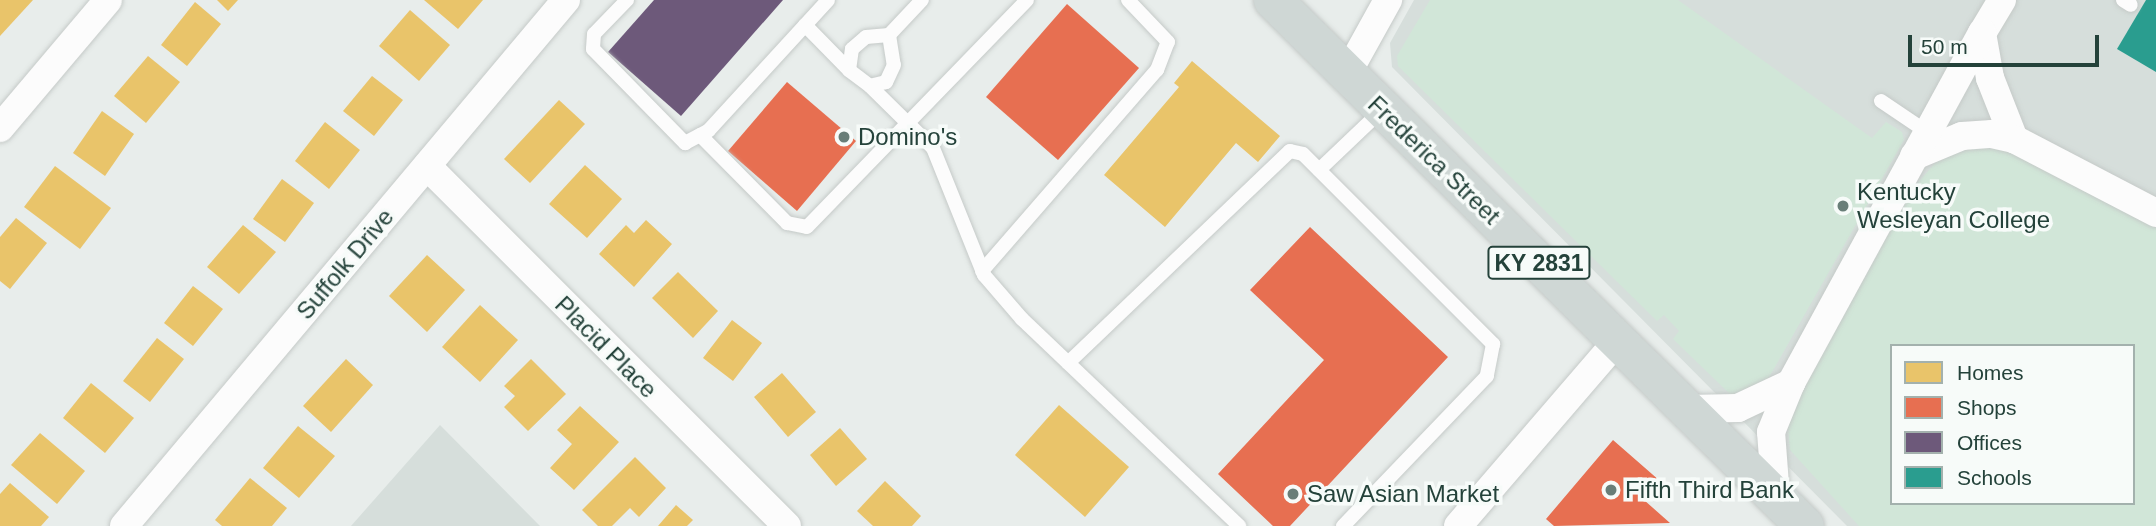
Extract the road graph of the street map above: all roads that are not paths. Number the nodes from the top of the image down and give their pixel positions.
1 (108, 0) edge
2 (566, 0) edge
3 (627, 0) edge
4 (828, 0) edge
5 (922, 0) edge
6 (1027, 0) edge
7 (1128, 0) edge
8 (1273, 0) edge
9 (1388, 0) edge
10 (2001, 0) edge
11 (805, 25) junction
12 (1982, 33) junction
13 (889, 35) junction
14 (849, 70) junction
15 (1347, 74) junction
16 (870, 86) junction
17 (1881, 101) dead end
18 (1383, 109) junction
19 (909, 124) junction
20 (0, 128) edge
21 (701, 135) junction
22 (2014, 139) junction
23 (1921, 144) junction
24 (427, 166) junction
25 (1319, 170) junction
26 (2156, 213) edge
27 (982, 271) junction
28 (1618, 340) junction
29 (1068, 363) junction
30 (1791, 383) junction
31 (1687, 409) junction
32 (1795, 518) edge
33 (124, 526) edge
34 (787, 526) edge
35 (1239, 526) edge
36 (1343, 526) edge
37 (1458, 526) edge

1 - 20 street
2 - 24 street, Suffolk Drive
3 - 21 lane
4 - 11 lane
5 - 13 lane
6 - 19 lane
7 - 27 lane
8 - 15 main road, Frederica Street / KY 2831
9 - 15 street
10 - 12 street
11 - 14 lane
11 - 21 lane
12 - 22 street
12 - 23 street
13 - 14 lane
13 - 16 lane
14 - 16 lane
15 - 18 main road, Frederica Street / KY 2831
16 - 19 lane
17 - 23 lane
18 - 25 lane
18 - 28 main road, Frederica Street / KY 2831
19 - 21 lane
19 - 27 lane
22 - 23 street
22 - 26 street
23 - 30 street
24 - 33 street, Suffolk Drive
24 - 34 street, Placid Place
25 - 29 lane
25 - 36 lane
27 - 29 lane
28 - 31 main road, Frederica Street / KY 2831
28 - 37 street
29 - 35 lane
30 - 31 street
30 - 32 street
31 - 32 main road, Frederica Street / KY 2831

